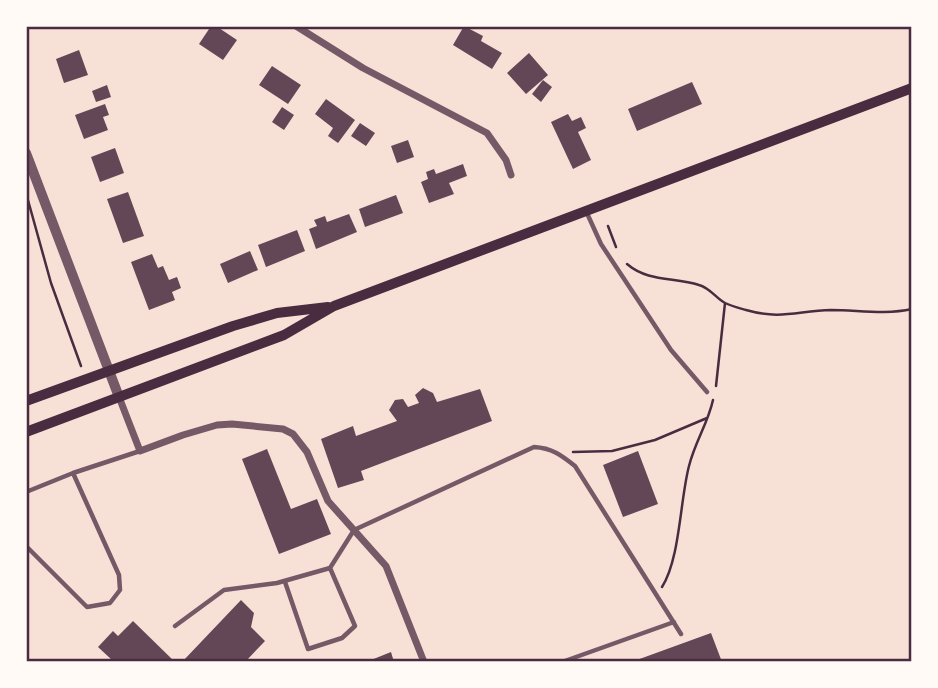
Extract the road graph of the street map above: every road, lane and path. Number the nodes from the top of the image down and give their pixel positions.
1 (296, 26) edge
2 (912, 88) edge
3 (26, 153) edge
4 (511, 175) dead end
5 (26, 192) edge
6 (586, 211) junction
7 (608, 226) dead end
8 (725, 303) junction
9 (334, 306) junction
10 (912, 309) edge
11 (109, 370) junction
12 (86, 379) junction
13 (707, 392) dead end
14 (120, 397) junction
15 (26, 401) edge
16 (710, 416) junction
17 (26, 432) edge
18 (140, 451) junction
19 (558, 452) junction
20 (73, 472) junction
21 (26, 492) edge
22 (354, 530) junction
23 (26, 546) edge
24 (330, 568) junction
25 (285, 581) junction
26 (658, 593) junction
27 (674, 622) junction
28 (175, 626) dead end
29 (681, 634) dead end
30 (424, 662) edge
31 (562, 662) edge

1 - 4 street
2 - 6 main road
3 - 11 street
5 - 12 path
6 - 9 main road
6 - 13 lane
7 - 8 path
8 - 10 path
8 - 16 path
9 - 11 main road
9 - 14 main road
11 - 12 main road
11 - 14 street
12 - 15 main road
14 - 17 main road
14 - 18 street
16 - 19 path
16 - 26 path
18 - 20 lane
18 - 22 street
19 - 22 lane
19 - 26 lane
20 - 21 lane
20 - 23 lane
22 - 24 lane
22 - 30 street
24 - 25 lane
24 - 25 lane
25 - 28 lane
26 - 27 lane
27 - 29 lane
27 - 31 lane

